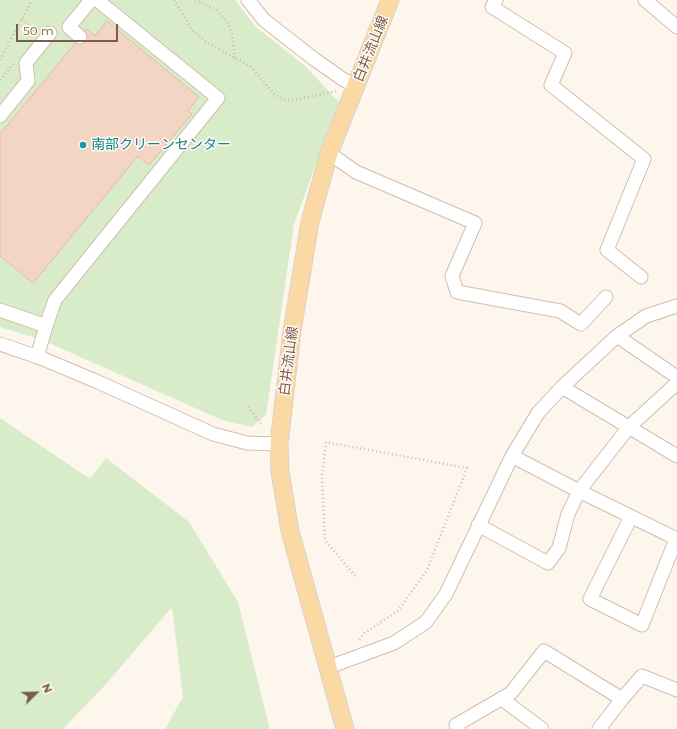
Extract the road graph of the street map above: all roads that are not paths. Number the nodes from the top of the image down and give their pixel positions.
1 (91, 0) edge
2 (98, 0) edge
3 (248, 0) edge
4 (390, 0) edge
5 (496, 0) edge
6 (645, 0) edge
7 (677, 27) edge
8 (45, 33) road end
9 (80, 37) dead end
10 (348, 88) junction
11 (0, 116) edge
12 (329, 153) junction
13 (641, 277) dead end
14 (606, 297) dead end
15 (677, 306) edge
16 (0, 310) edge
17 (46, 326) junction
18 (617, 336) junction
19 (0, 344) edge
20 (37, 357) junction
21 (677, 377) edge
22 (677, 383) edge
23 (562, 387) junction
24 (629, 427) junction
25 (279, 444) junction
26 (512, 456) junction
27 (677, 456) edge
28 (579, 491) junction
29 (631, 517) junction
30 (478, 525) junction
31 (676, 539) edge
32 (329, 667) junction
33 (677, 690) edge
34 (502, 699) junction
35 (622, 699) junction
36 (345, 729) edge
37 (458, 729) edge
38 (542, 729) edge
39 (599, 729) edge

1 - 9 street
2 - 17 street
3 - 10 street
4 - 10 main road, 白井流山線
5 - 13 street
6 - 7 street
8 - 11 street
10 - 12 main road, 白井流山線
12 - 14 street
12 - 25 main road, 白井流山線
15 - 18 street
16 - 17 street
17 - 20 street
18 - 21 street
18 - 23 street
19 - 20 street
20 - 25 street
22 - 24 street
23 - 24 street
23 - 26 street
24 - 27 street
24 - 28 street
25 - 32 main road, 白井流山線
26 - 28 street
26 - 30 street
28 - 29 street
28 - 30 street
29 - 31 street
29 - 31 street
30 - 32 street
32 - 36 main road, 白井流山線
33 - 35 street
34 - 35 street
34 - 37 street
34 - 38 street
35 - 39 street

